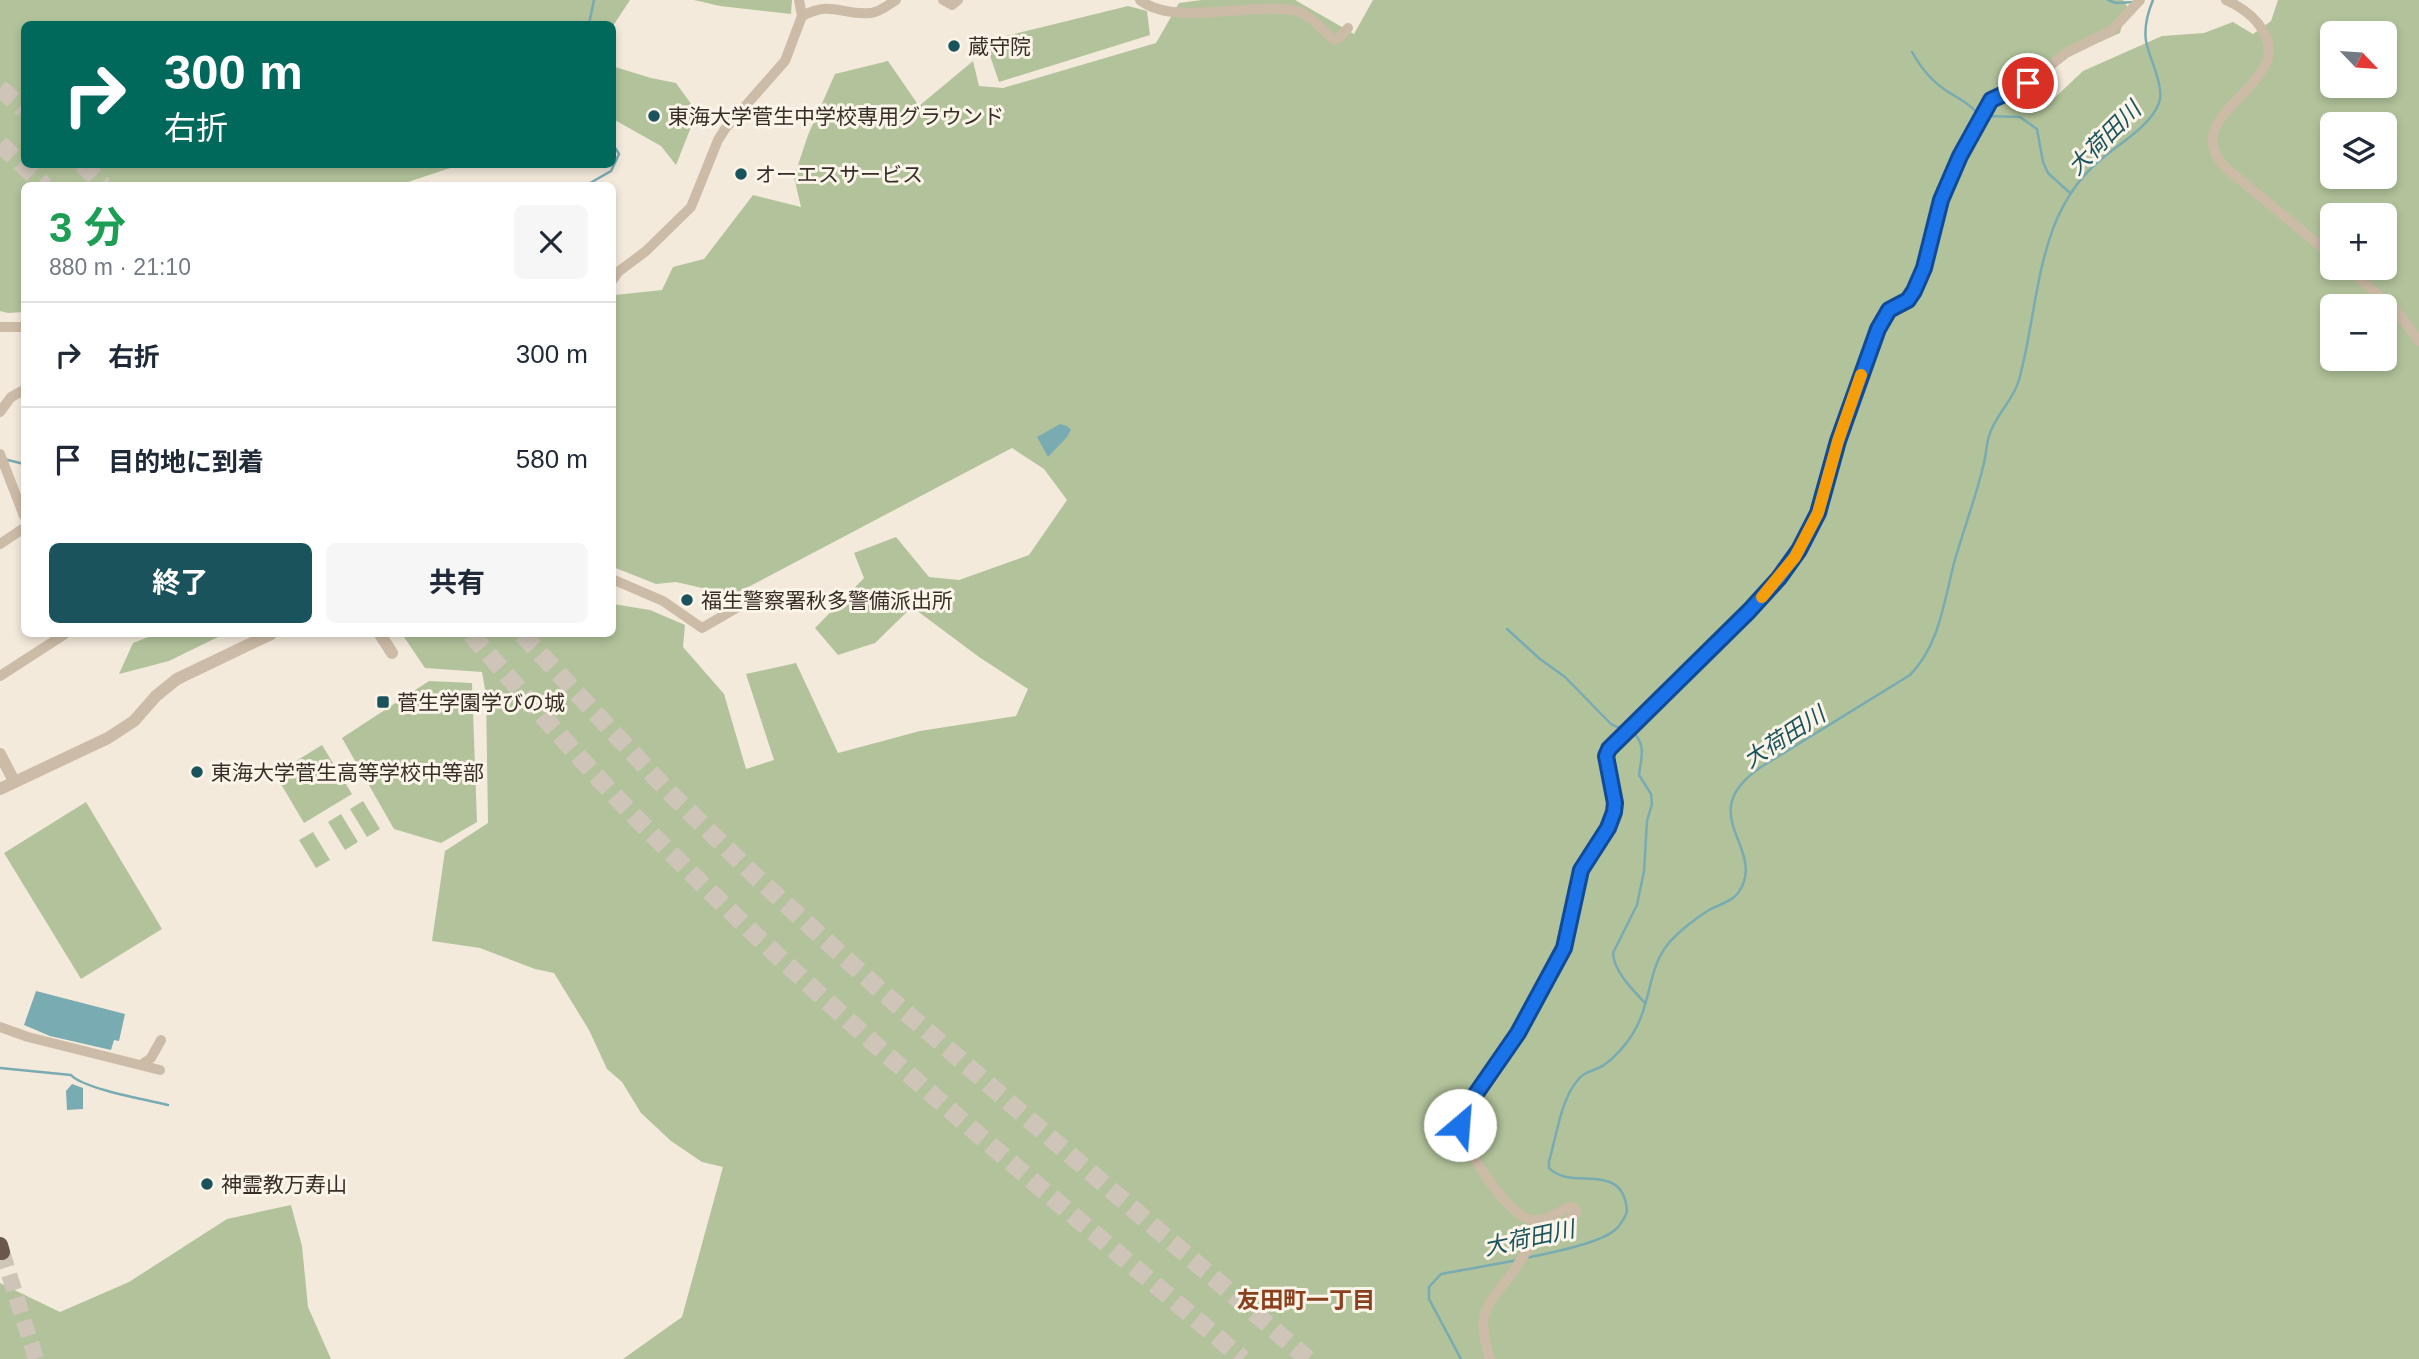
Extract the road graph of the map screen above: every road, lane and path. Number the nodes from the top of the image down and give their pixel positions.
1 (799, 0) edge
2 (896, 0) edge
3 (943, 0) edge
4 (958, 0) edge
5 (1140, 0) edge
6 (2226, 0) edge
7 (2137, 3) edge
8 (802, 16) junction
9 (1348, 28) dead end
10 (2320, 245) edge
11 (616, 275) edge
12 (2361, 280) edge
13 (0, 327) edge
14 (21, 327) edge
15 (2419, 341) edge
16 (21, 392) edge
17 (0, 412) edge
18 (0, 454) edge
19 (21, 507) edge
20 (21, 530) edge
21 (0, 544) edge
22 (616, 581) edge
23 (758, 595) dead end
24 (60, 637) edge
25 (265, 637) edge
26 (382, 637) edge
27 (393, 653) dead end
28 (0, 676) edge
29 (0, 754) edge
30 (15, 781) junction
31 (0, 789) edge
32 (0, 1027) edge
33 (161, 1040) dead end
34 (141, 1065) junction
35 (160, 1070) dead end
36 (1490, 1359) edge

1 - 8 street
2 - 8 street
3 - 4 street
5 - 9 street
6 - 10 street
7 - 36 street
8 - 11 street
12 - 15 street
13 - 14 street
16 - 17 street
18 - 19 street
20 - 21 street
22 - 23 street
24 - 28 street
25 - 30 street
26 - 27 street
29 - 30 street
30 - 31 street
32 - 34 street
33 - 34 street
34 - 35 street

